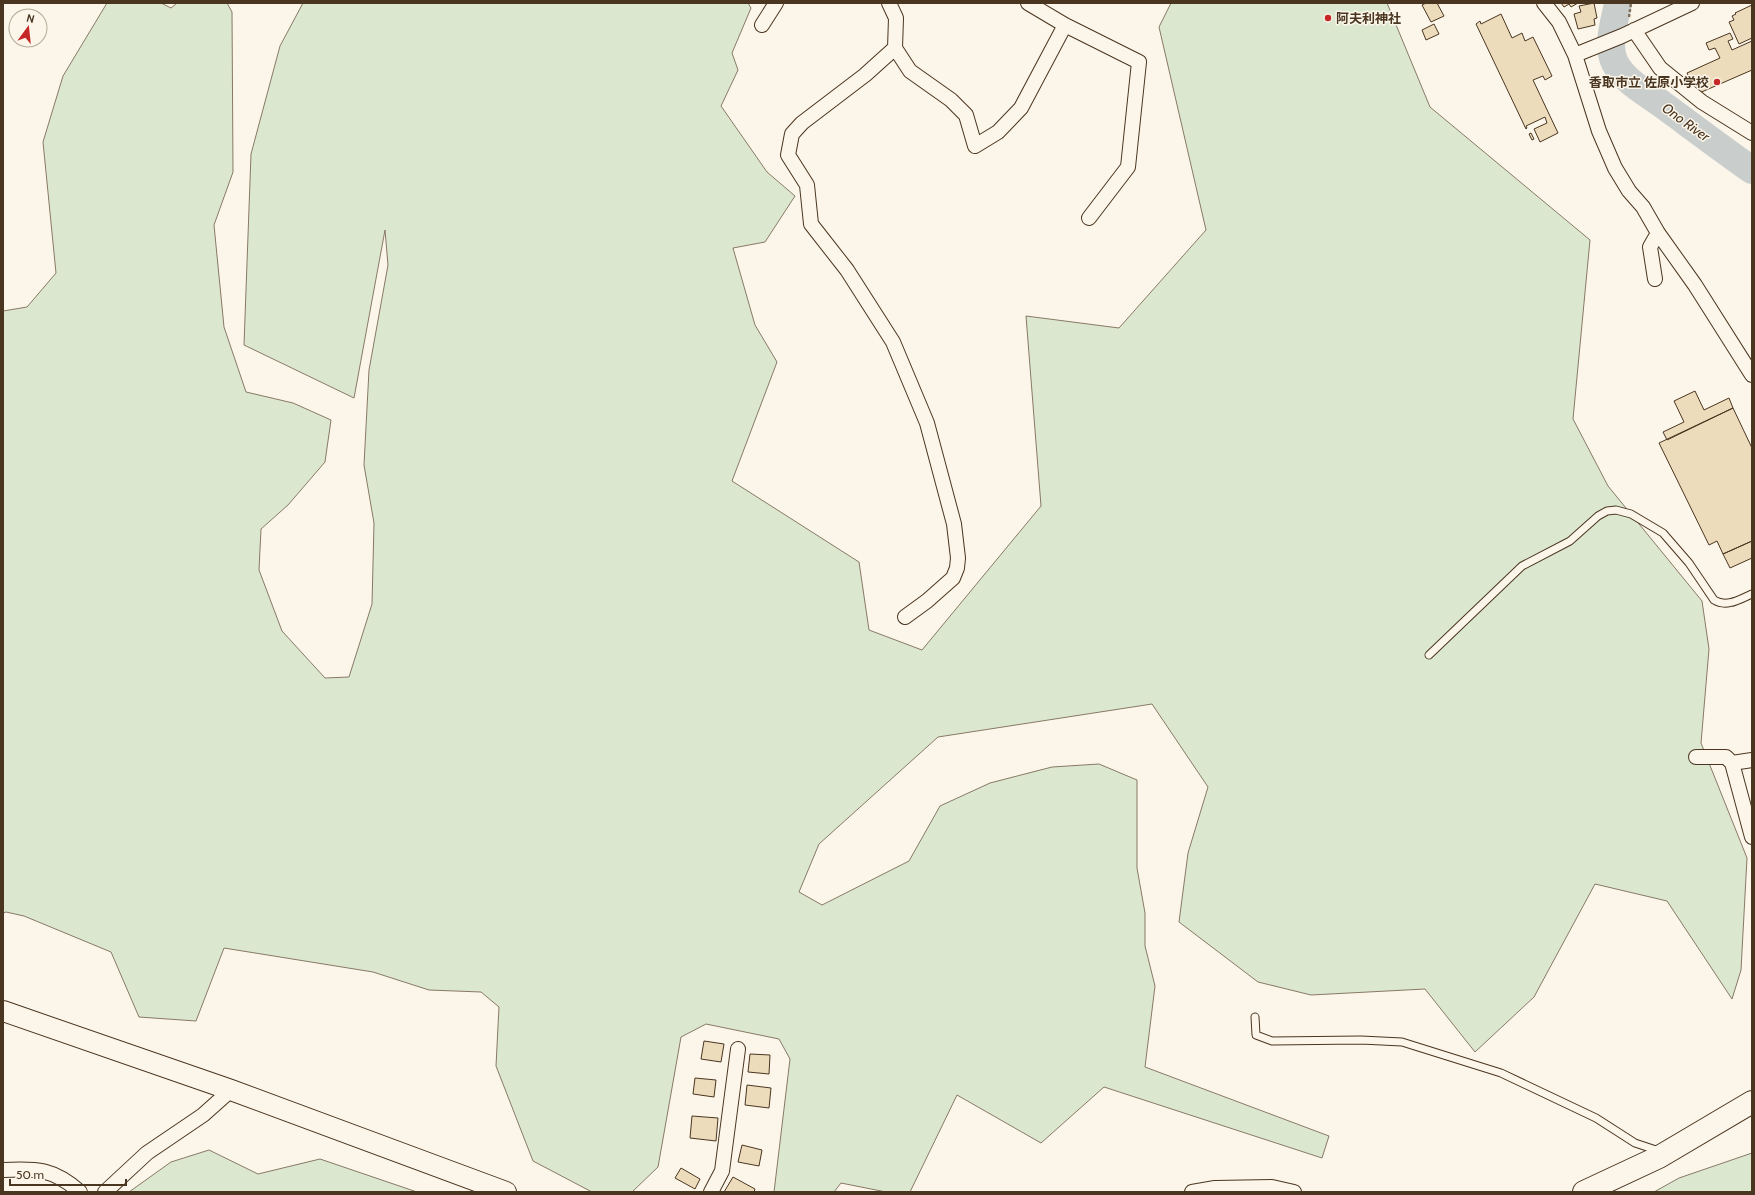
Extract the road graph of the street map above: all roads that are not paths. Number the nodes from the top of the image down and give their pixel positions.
1 (776, 3) edge
2 (889, 3) edge
3 (1028, 3) edge
4 (1544, 3) edge
5 (1692, 3) edge
6 (762, 25) dead end
7 (1066, 25) junction
8 (1628, 33) junction
9 (895, 48) junction
10 (1575, 55) junction
11 (1752, 133) edge
12 (1089, 218) dead end
13 (1658, 233) junction
14 (1655, 279) dead end
15 (1752, 375) edge
16 (1752, 594) edge
17 (905, 617) dead end
18 (1429, 655) dead end
19 (1696, 757) dead end
20 (1752, 760) edge
21 (1732, 763) junction
22 (1752, 837) edge
23 (3, 1011) edge
24 (1255, 1017) dead end
25 (738, 1048) dead end
26 (231, 1090) junction
27 (1752, 1102) edge
28 (1666, 1154) junction
29 (3, 1170) edge
30 (1605, 1188) edge
31 (80, 1192) edge
32 (106, 1192) edge
33 (506, 1192) edge
34 (711, 1192) edge
35 (1192, 1192) edge
36 (1294, 1192) edge
37 (1584, 1192) edge

1 - 6 street
2 - 9 street
3 - 7 street
4 - 10 street
5 - 8 street
7 - 9 street
7 - 12 street
8 - 10 street
8 - 11 street
9 - 17 street
10 - 13 street
13 - 14 street
13 - 15 street
16 - 18 lane
19 - 21 street
20 - 21 street
21 - 22 street
23 - 26 street
24 - 28 lane
25 - 34 street
26 - 32 street
26 - 33 street
27 - 28 main road
28 - 30 main road
29 - 31 street
30 - 37 main road
35 - 36 street

